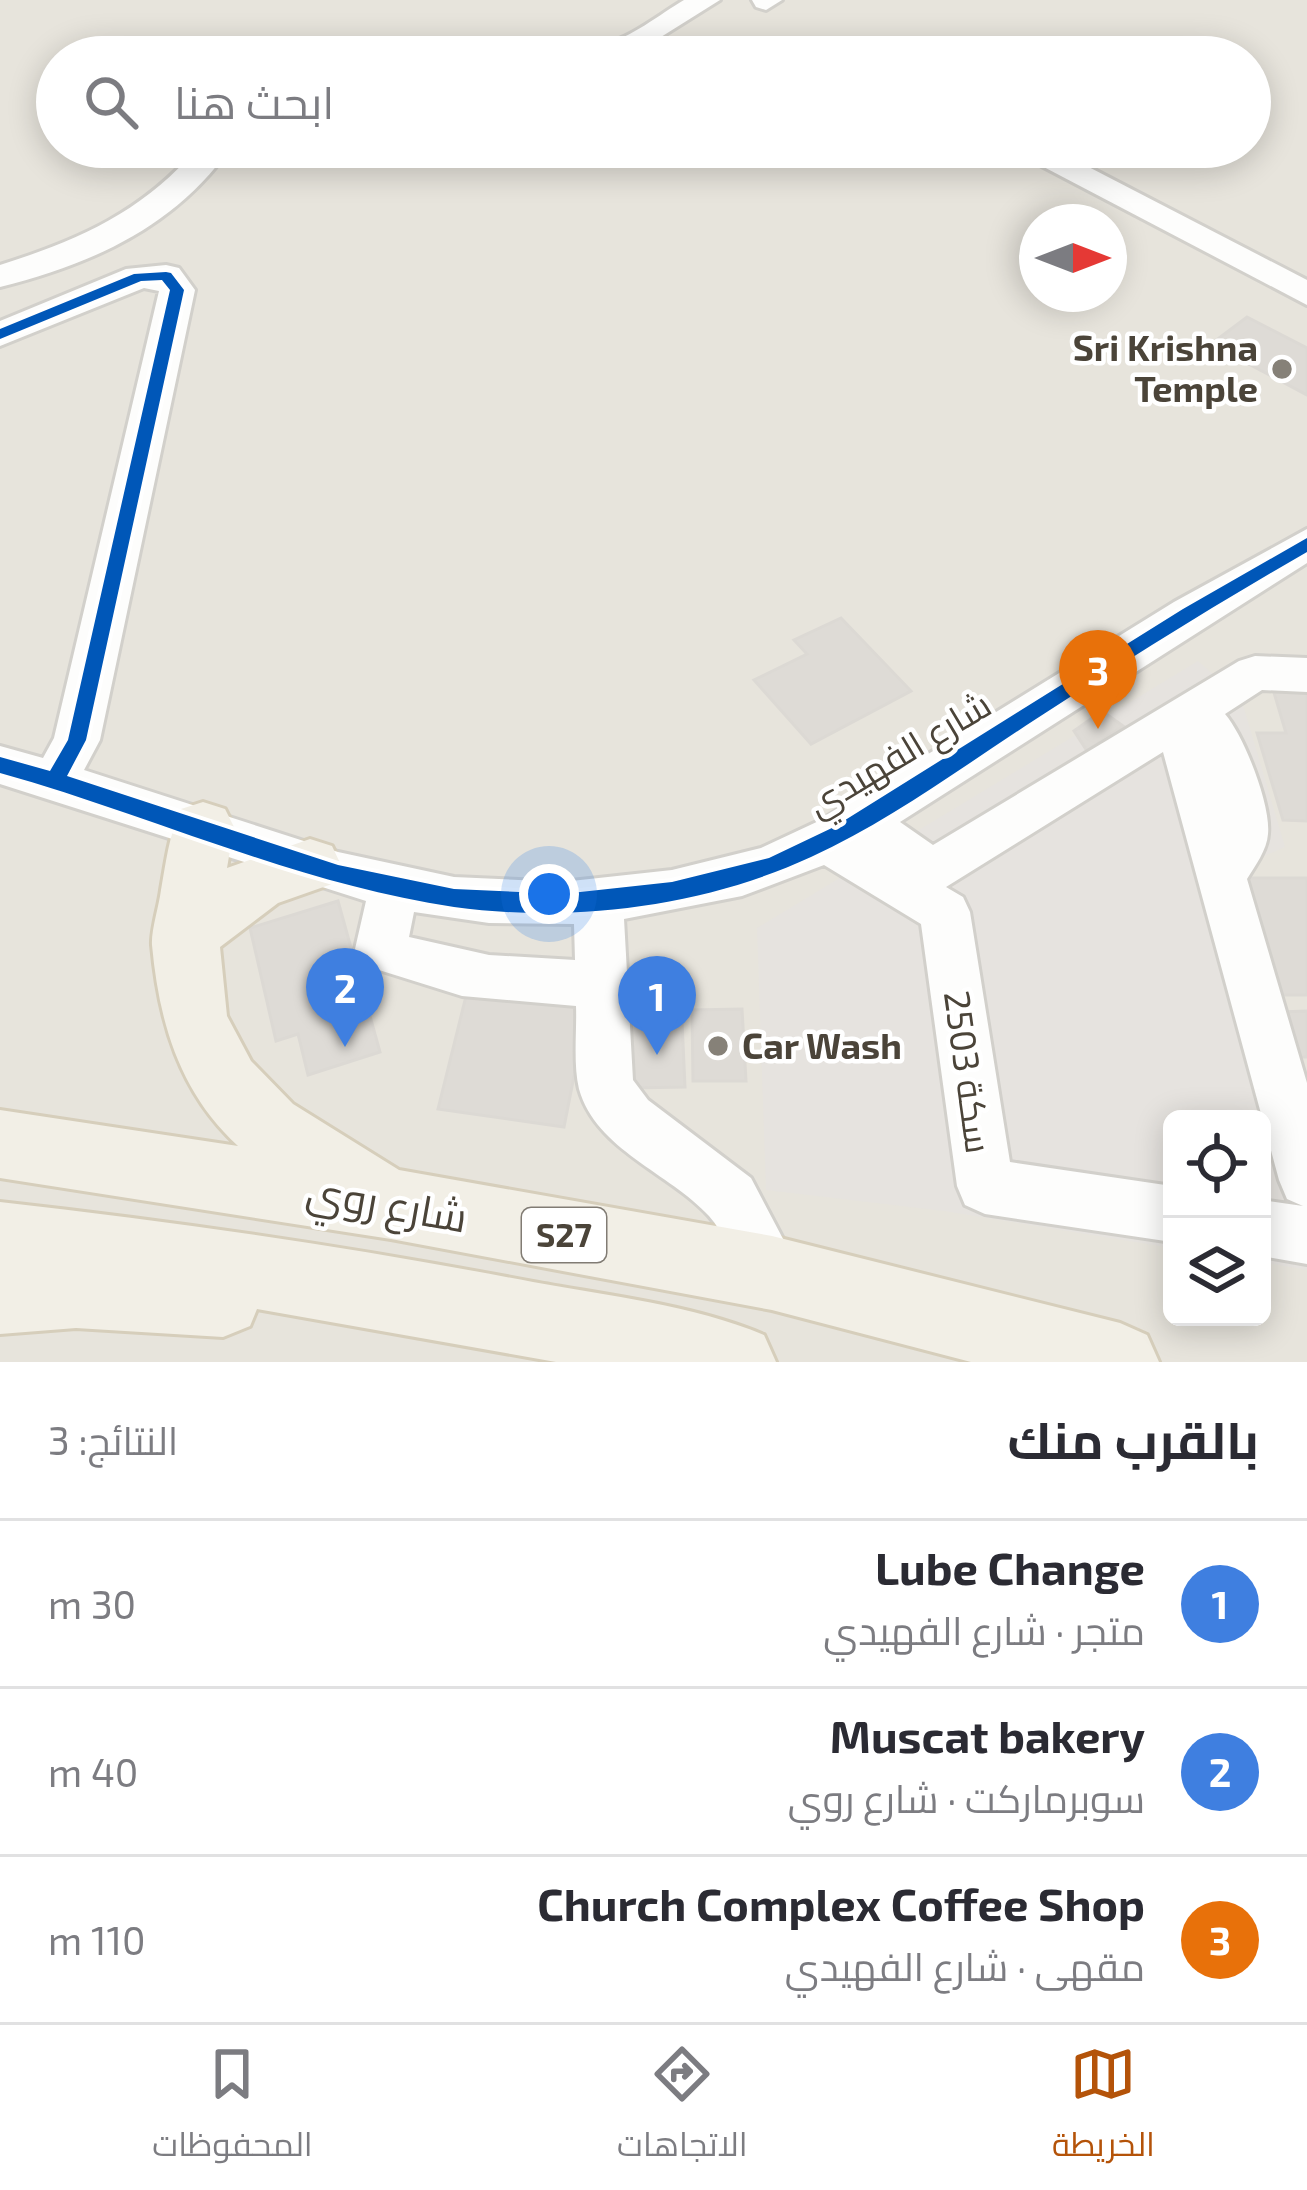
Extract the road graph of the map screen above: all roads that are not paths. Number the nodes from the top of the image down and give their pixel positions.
1 (705, 0) edge
2 (642, 36) edge
3 (199, 168) edge
4 (1071, 168) edge
5 (0, 276) edge
6 (1307, 294) edge
7 (0, 334) edge
8 (1307, 544) edge
9 (1307, 675) edge
10 (1177, 718) junction
11 (3, 767) edge
12 (55, 780) junction
13 (203, 827) junction
14 (843, 830) junction
15 (310, 865) junction
16 (394, 886) junction
17 (598, 899) junction
18 (183, 942) junction
19 (602, 982) junction
20 (0, 1144) edge
21 (1307, 1180) edge
22 (391, 1204) junction
23 (1163, 1213) edge
24 (1271, 1229) edge
25 (1307, 1234) edge
26 (0, 1238) edge
27 (772, 1273) junction
28 (0, 1296) edge
29 (517, 1316) junction
30 (737, 1362) edge
31 (1120, 1362) edge

1 - 2 street
3 - 5 street
4 - 6 street
7 - 12 street
8 - 14 street, شارع الفهيدي
9 - 10 street
10 - 14 street
10 - 21 street
11 - 12 street, شارع الفهيدي
12 - 13 street, شارع الفهيدي
13 - 15 street, شارع الفهيدي
13 - 18 main road
14 - 17 street, شارع الفهيدي
14 - 23 street, سكة 2503
15 - 16 street, شارع الفهيدي
15 - 18 main road
16 - 17 street, شارع الفهيدي
16 - 19 street
17 - 19 street
18 - 22 main road
19 - 27 street
20 - 22 main road, شارع روي / S27
22 - 27 main road, شارع روي / S27
24 - 25 street
26 - 29 main road
27 - 31 main road, شارع روي / S27
28 - 29 main road
29 - 30 main road

